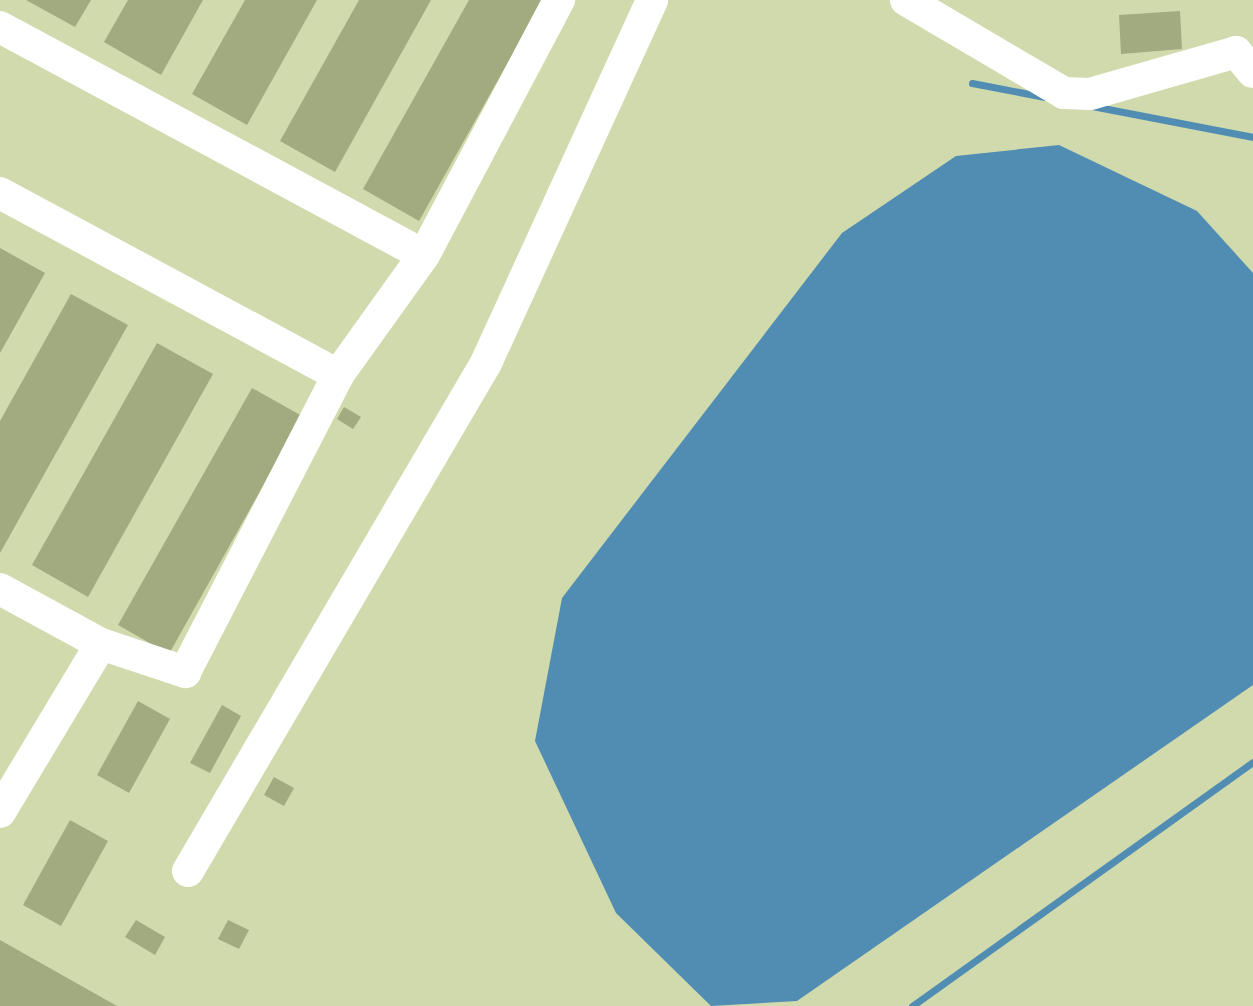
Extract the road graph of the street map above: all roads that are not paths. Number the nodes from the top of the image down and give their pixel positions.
1 (559, 0) edge
2 (652, 0) edge
3 (906, 0) edge
4 (0, 27) edge
5 (1253, 72) edge
6 (0, 193) edge
7 (424, 255) junction
8 (338, 375) junction
9 (0, 589) edge
10 (101, 644) junction
11 (0, 812) edge
12 (188, 871) dead end

1 - 7 lane
2 - 12 lane
3 - 5 lane
4 - 7 lane
6 - 8 lane
7 - 8 lane
8 - 10 lane
9 - 10 lane
10 - 11 lane

